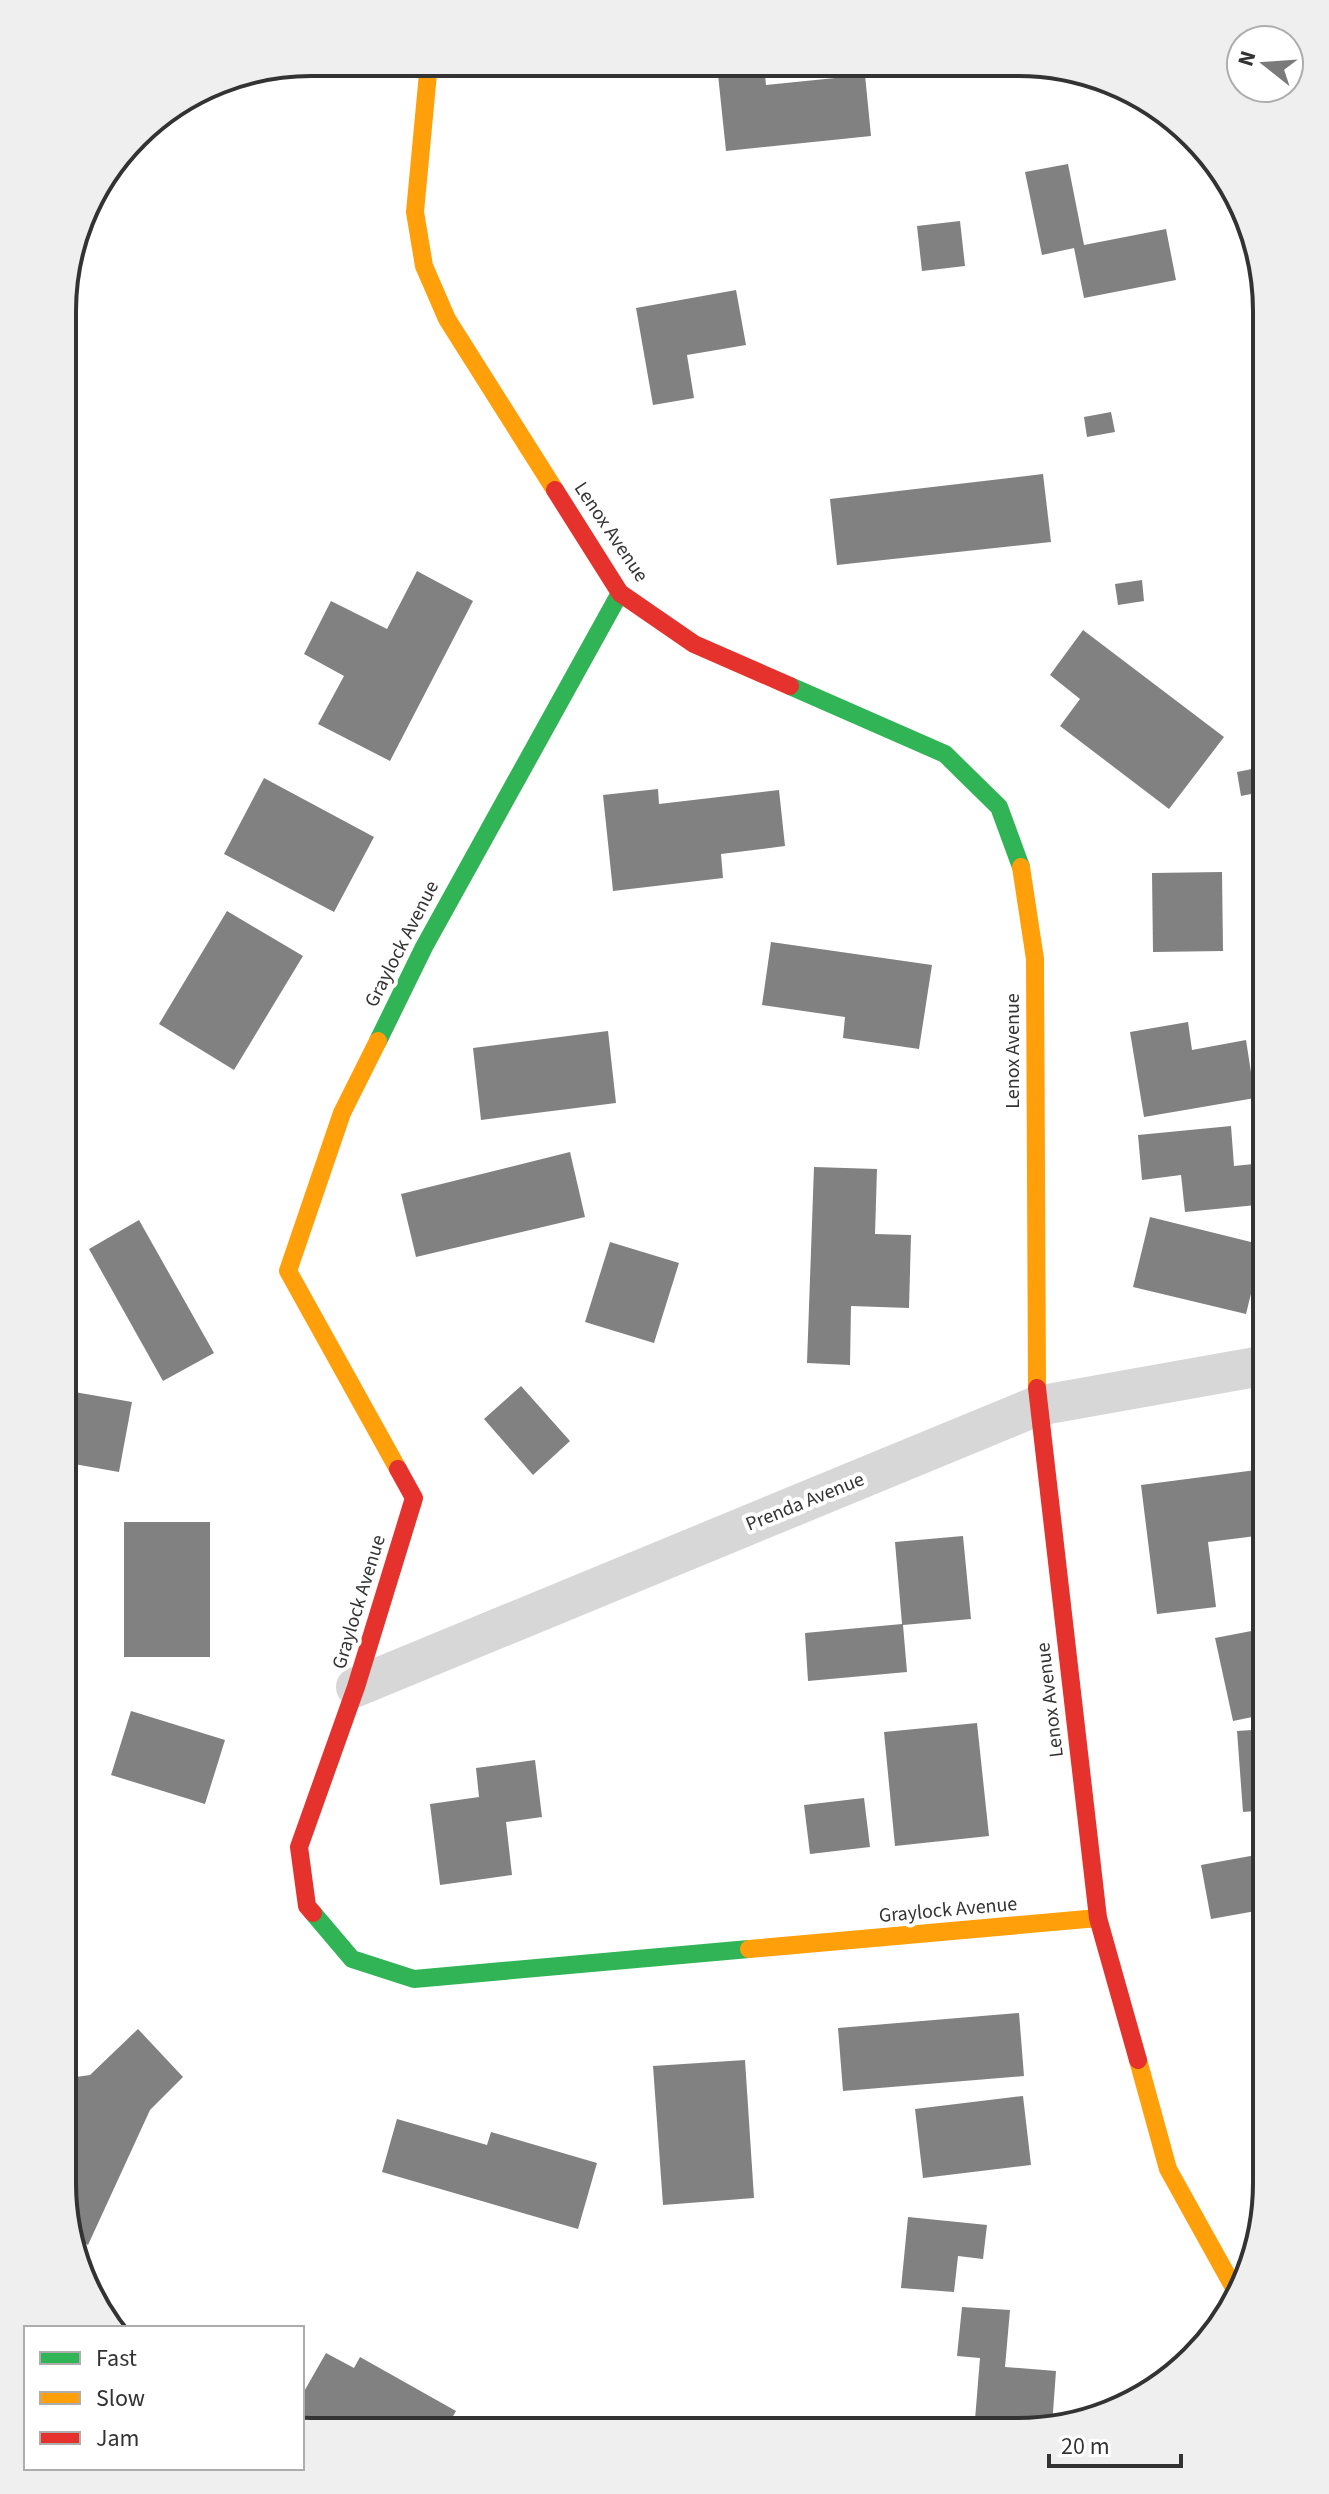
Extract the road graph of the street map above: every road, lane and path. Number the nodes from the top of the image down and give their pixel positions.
1 (428, 77) edge
2 (620, 593) junction
3 (1252, 1368) edge
4 (1037, 1406) junction
5 (356, 1687) junction
6 (1098, 1918) junction
7 (1231, 2282) edge

1 - 2 street, Lenox Avenue
2 - 4 street, Lenox Avenue
2 - 5 street, Graylock Avenue
3 - 4 street, Prenda Avenue
4 - 5 street, Prenda Avenue
4 - 6 street, Lenox Avenue
5 - 6 street, Graylock Avenue
6 - 7 street, Lenox Avenue

